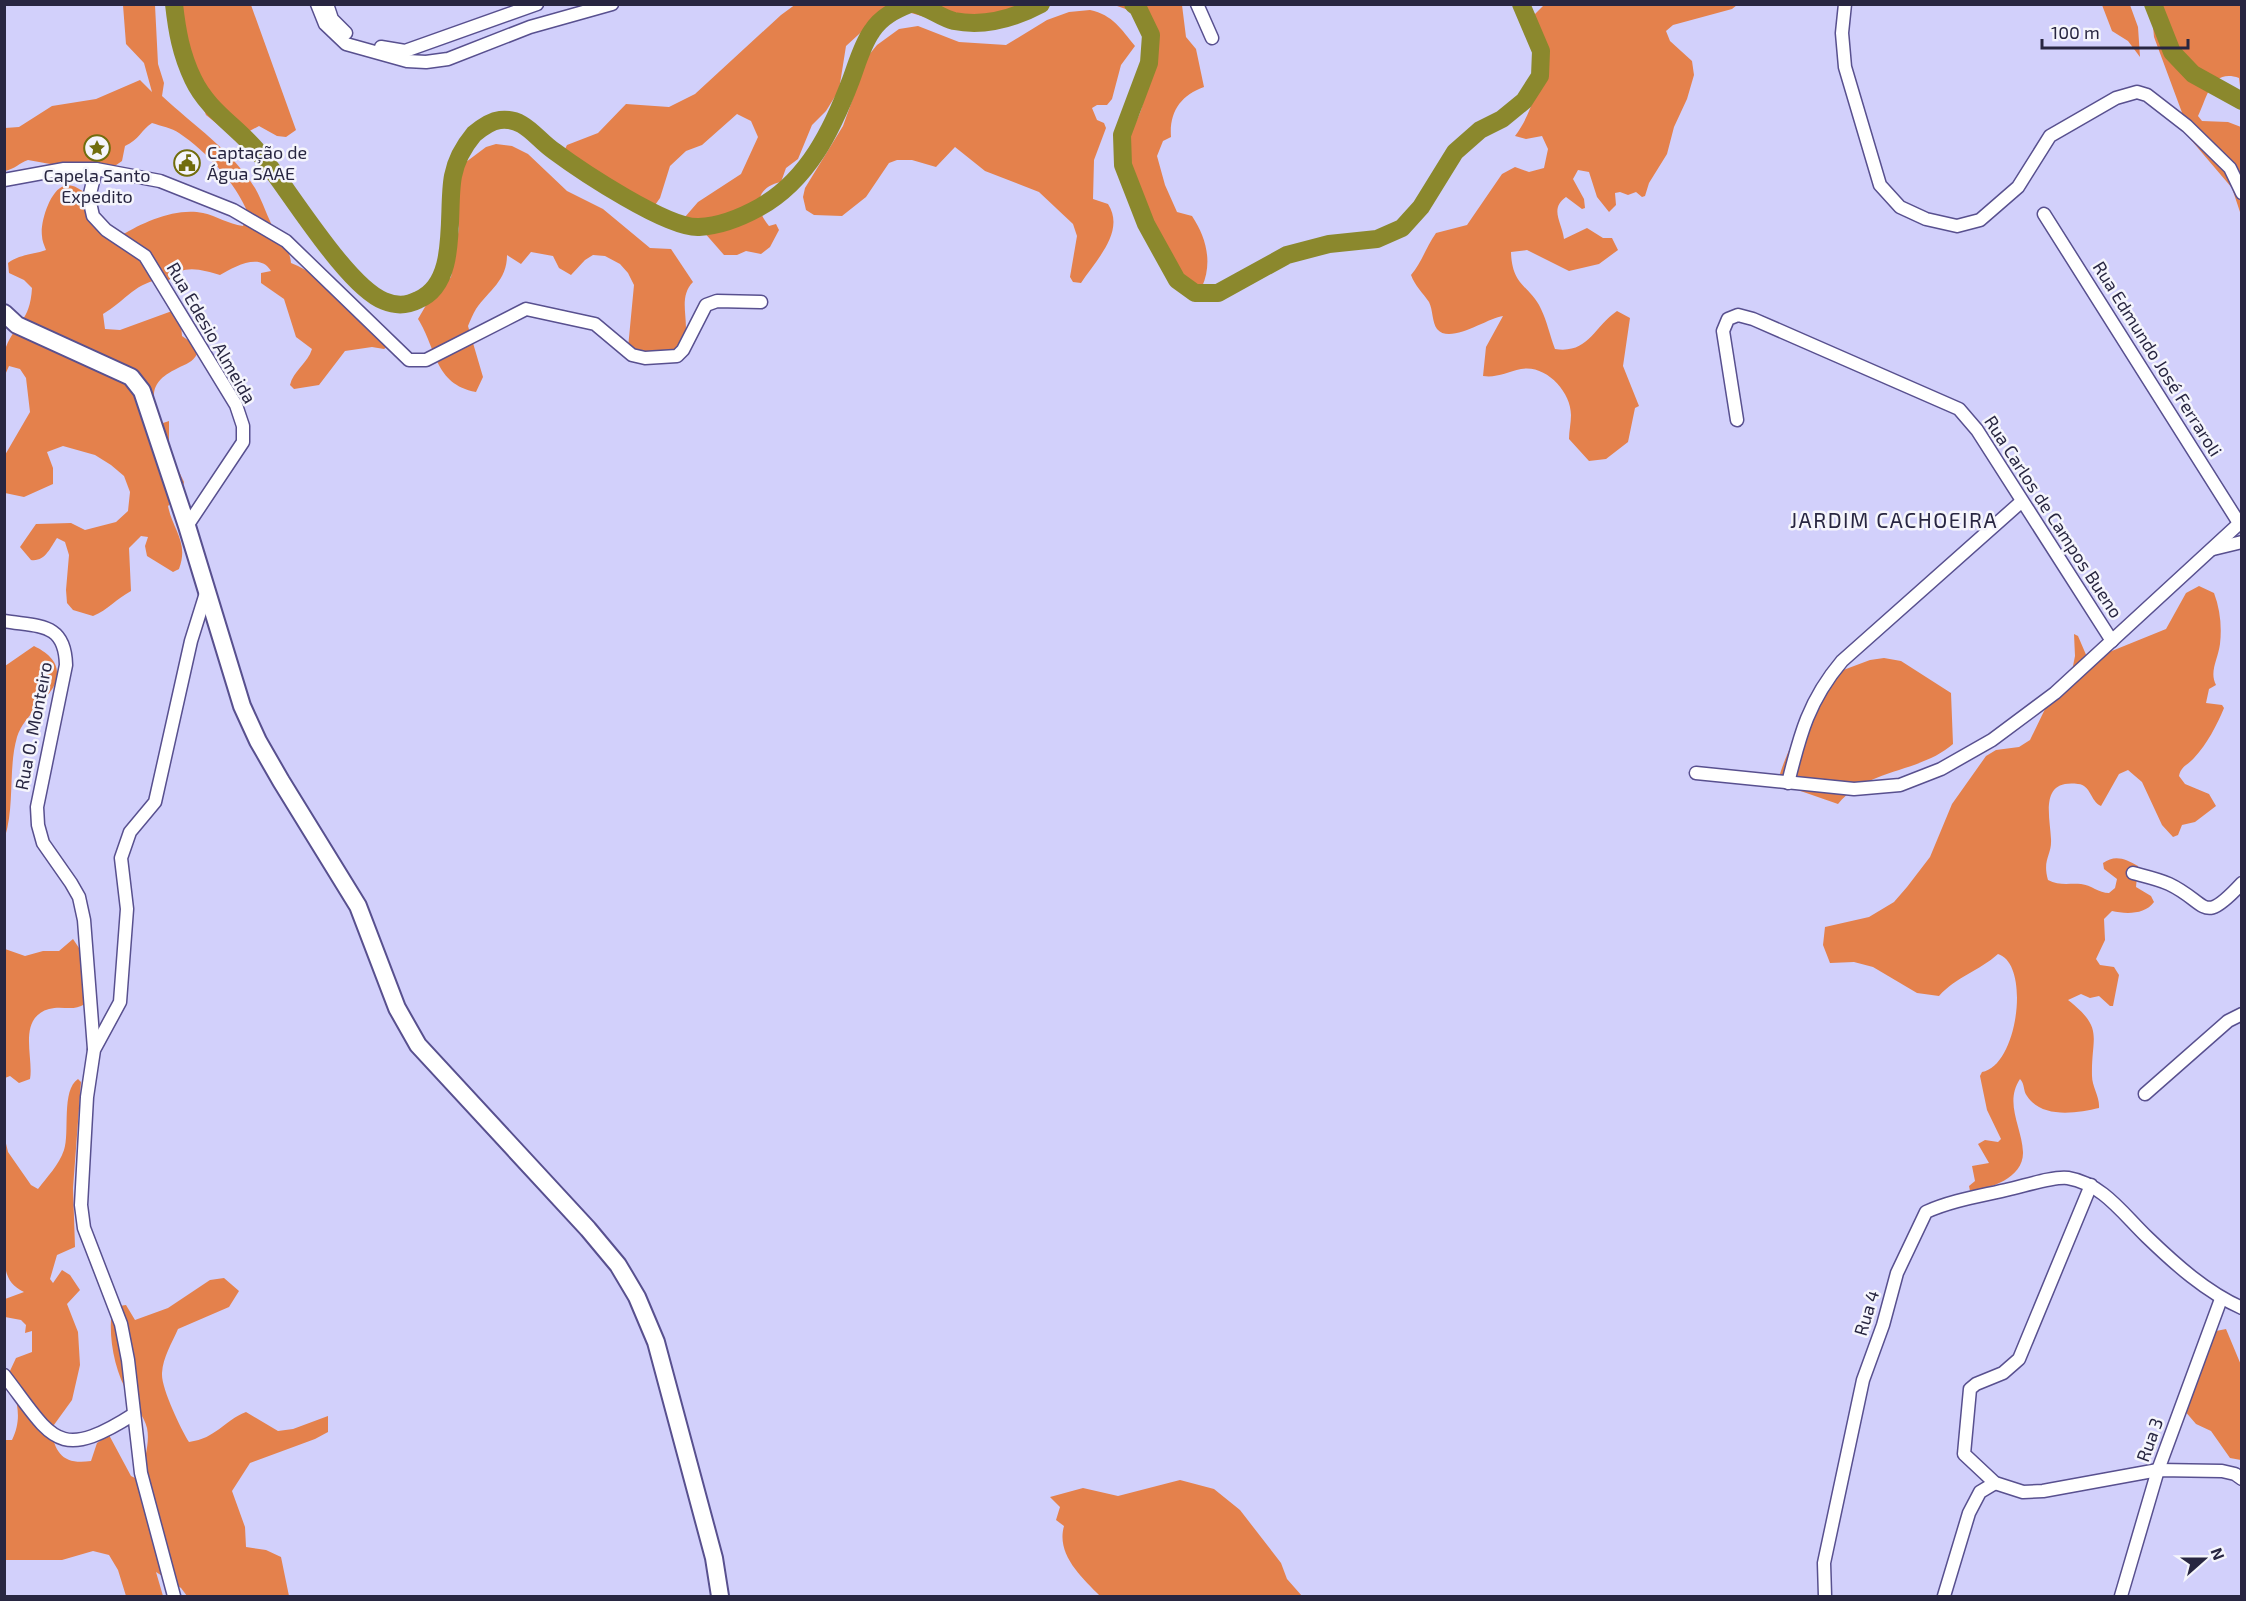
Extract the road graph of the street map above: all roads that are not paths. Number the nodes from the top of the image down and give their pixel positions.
1 (317, 4) edge
2 (327, 4) edge
3 (537, 4) edge
4 (612, 4) edge
5 (1197, 4) edge
6 (1845, 4) edge
7 (1212, 38) dead end
8 (405, 51) junction
9 (426, 62) junction
10 (96, 169) junction
11 (4, 180) edge
12 (2241, 193) edge
13 (2044, 214) dead end
14 (760, 302) dead end
15 (5, 315) edge
16 (1737, 420) dead end
17 (2021, 502) junction
18 (2240, 522) edge
19 (187, 526) junction
20 (2241, 542) edge
21 (2211, 549) junction
22 (206, 593) junction
23 (4, 621) edge
24 (2112, 641) junction
25 (1696, 773) dead end
26 (1788, 783) junction
27 (2133, 873) dead end
28 (2241, 883) edge
29 (2241, 1014) edge
30 (94, 1050) junction
31 (2145, 1094) dead end
32 (2091, 1185) junction
33 (2221, 1299) junction
34 (2241, 1308) edge
35 (4, 1375) edge
36 (134, 1414) junction
37 (2158, 1470) junction
38 (2241, 1479) edge
39 (1995, 1483) junction
40 (1943, 1595) edge
41 (174, 1596) edge
42 (720, 1596) edge
43 (1825, 1596) edge
44 (2121, 1596) edge

1 - 9 street
2 - 8 street
3 - 8 street
4 - 9 street
5 - 7 street
6 - 12 street
8 - 9 street
10 - 11 street
10 - 14 street
10 - 19 street, Rua Edesio Almeida
13 - 18 street, Rua Edmundo José Ferraroli
15 - 19 street
16 - 17 street, Rua Carlos de Campos Bueno
17 - 24 street, Rua Carlos de Campos Bueno
17 - 26 street
18 - 21 street
19 - 22 street
20 - 21 street
21 - 24 street
22 - 30 street
22 - 42 street
23 - 30 street, Rua O. Monteiro
24 - 26 street
25 - 26 street
27 - 28 street
29 - 31 street
30 - 36 street
32 - 33 street, Rua 4
32 - 39 street
32 - 43 street, Rua 4
33 - 34 street, Rua 4
33 - 37 street, Rua 3
35 - 36 street
36 - 41 street
37 - 38 street
37 - 39 street
37 - 44 street, Rua 3
39 - 40 street

